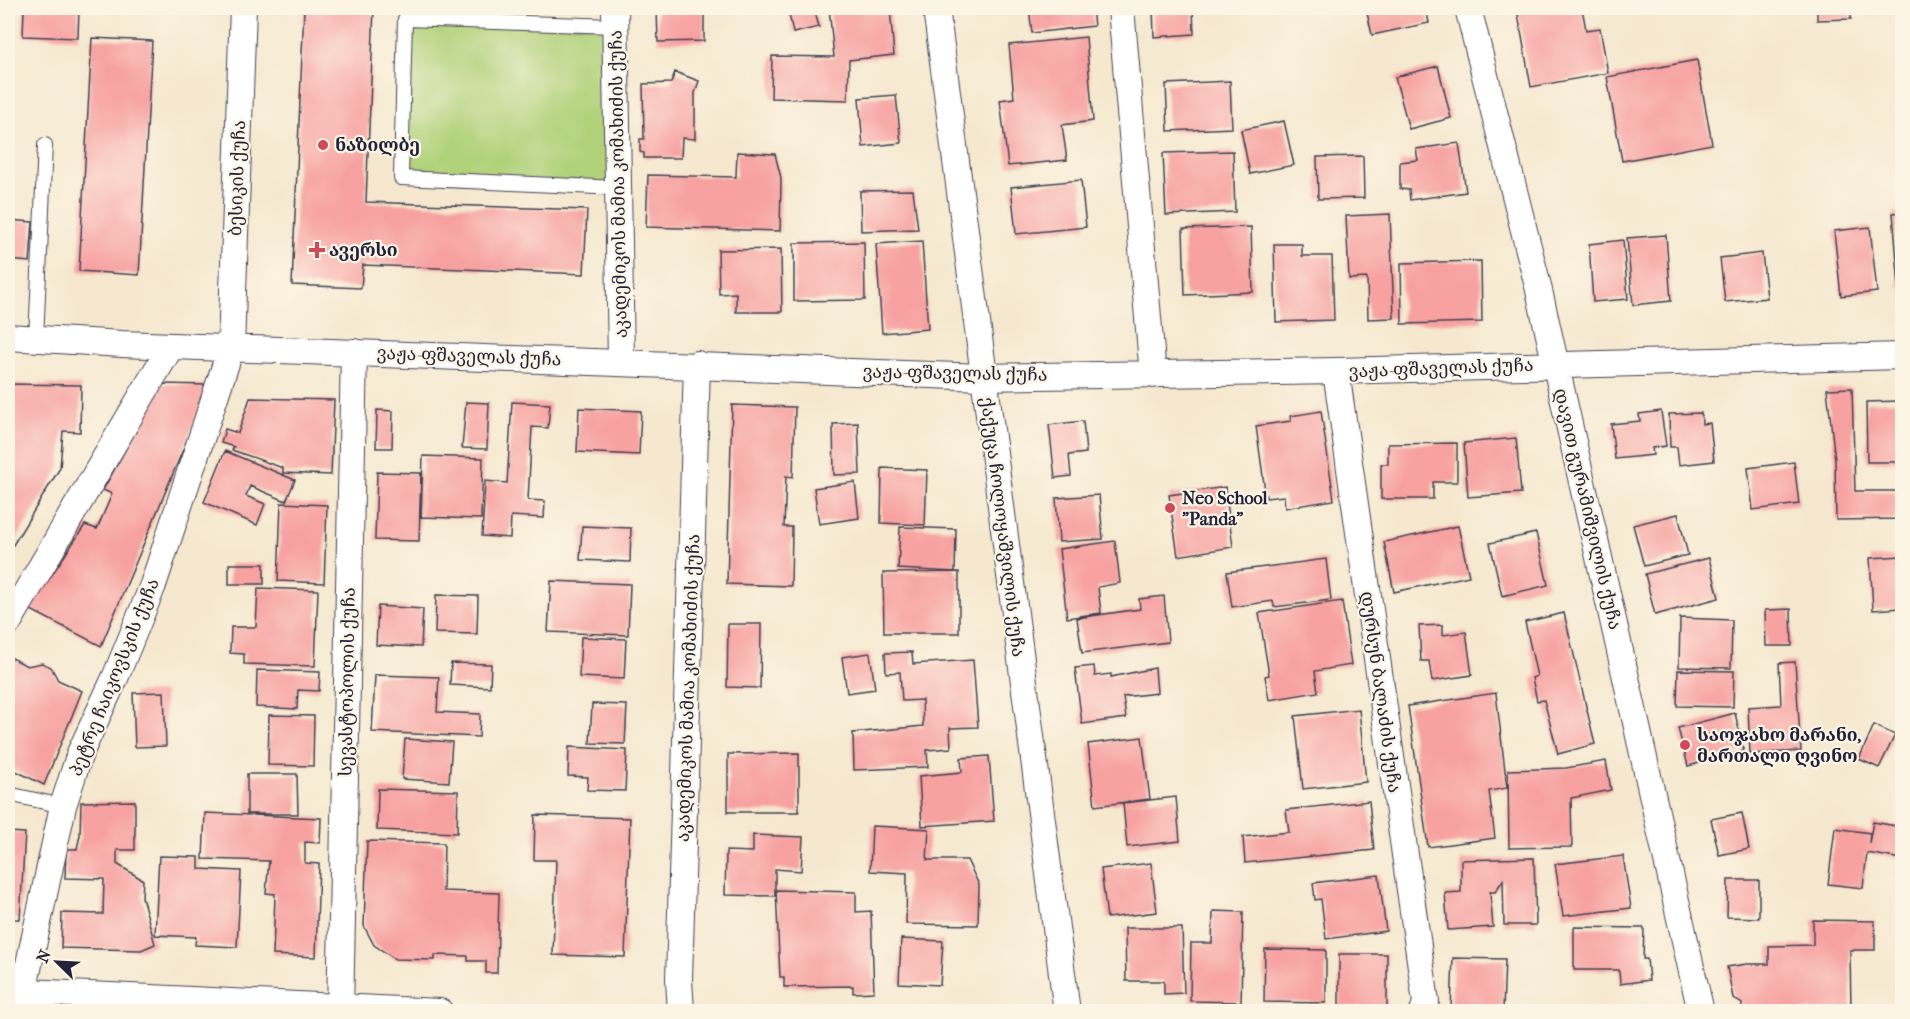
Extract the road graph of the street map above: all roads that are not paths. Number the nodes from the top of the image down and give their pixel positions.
1 (243, 8) edge
2 (936, 8) edge
3 (1121, 8) edge
4 (1468, 8) edge
5 (615, 17) edge
6 (45, 145) dead end
7 (618, 188) junction
8 (8, 337) edge
9 (36, 338) junction
10 (171, 346) junction
11 (231, 348) junction
12 (354, 352) junction
13 (1902, 356) edge
14 (621, 361) junction
15 (697, 364) junction
16 (1556, 364) junction
17 (1336, 371) junction
18 (1153, 375) junction
19 (983, 377) junction
20 (8, 623) edge
21 (8, 794) edge
22 (63, 806) junction
23 (18, 998) edge
24 (340, 1009) edge
25 (440, 1011) edge
26 (681, 1011) edge
27 (1067, 1011) edge
28 (1423, 1011) edge
29 (1701, 1011) edge

1 - 11 street, ბესიკის ქუჩა
2 - 19 street, ქაქუცა ჩოლოყაშვილის ქუჩა
3 - 18 street
4 - 16 street, დავით გურამიშვილის ქუჩა
5 - 7 street, აკადემიკოს მამია კომახიძის ქუჩა
5 - 7 lane
6 - 9 lane
7 - 14 street, აკადემიკოს მამია კომახიძის ქუჩა
8 - 9 street, ვაჟა-ფშაველას ქუჩა
9 - 10 street, ვაჟა-ფშაველას ქუჩა
10 - 11 street, ვაჟა-ფშაველას ქუჩა
10 - 20 street
11 - 12 street, ვაჟა-ფშაველას ქუჩა
11 - 22 street, პეტრე ჩაიკოვსკის ქუჩა
12 - 14 street, ვაჟა-ფშაველას ქუჩა
12 - 24 street, სევასტოპოლის ქუჩა
13 - 16 street, ვაჟა-ფშაველას ქუჩა
14 - 15 street, ვაჟა-ფშაველას ქუჩა
15 - 19 street, ვაჟა-ფშაველას ქუჩა
15 - 26 street, აკადემიკოს მამია კომახიძის ქუჩა
16 - 17 street, ვაჟა-ფშაველას ქუჩა
16 - 29 street, დავით გურამიშვილის ქუჩა
17 - 18 street, ვაჟა-ფშაველას ქუჩა
17 - 28 street, დურსუნ ბალაძის ქუჩა
18 - 19 street, ვაჟა-ფშაველას ქუჩა
19 - 27 street, ქაქუცა ჩოლოყაშვილის ქუჩა
21 - 22 lane
22 - 23 street, პეტრე ჩაიკოვსკის ქუჩა
23 - 24 street
24 - 25 street

